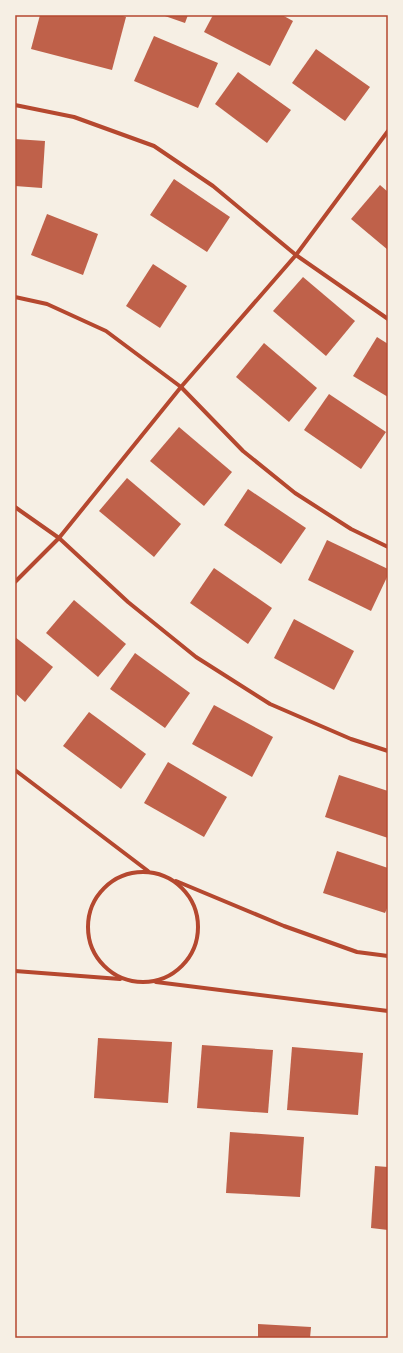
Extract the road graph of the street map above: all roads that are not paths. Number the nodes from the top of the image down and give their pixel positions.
1 (15, 105) edge
2 (388, 131) edge
3 (296, 255) junction
4 (15, 297) edge
5 (388, 319) edge
6 (181, 387) junction
7 (15, 507) edge
8 (60, 538) junction
9 (388, 547) edge
10 (15, 582) edge
11 (388, 751) edge
12 (15, 770) edge
13 (148, 871) junction
14 (172, 880) junction
15 (388, 956) edge
16 (15, 971) edge
17 (121, 979) junction
18 (156, 982) junction
19 (388, 1011) edge

1 - 3 street
2 - 3 street
3 - 5 street
3 - 6 street
4 - 6 street
6 - 8 street
6 - 9 street
7 - 8 street
8 - 10 street
8 - 11 street
12 - 13 street
13 - 14 street
13 - 17 street
14 - 15 street
14 - 18 street
16 - 17 street
17 - 18 street
18 - 19 street

